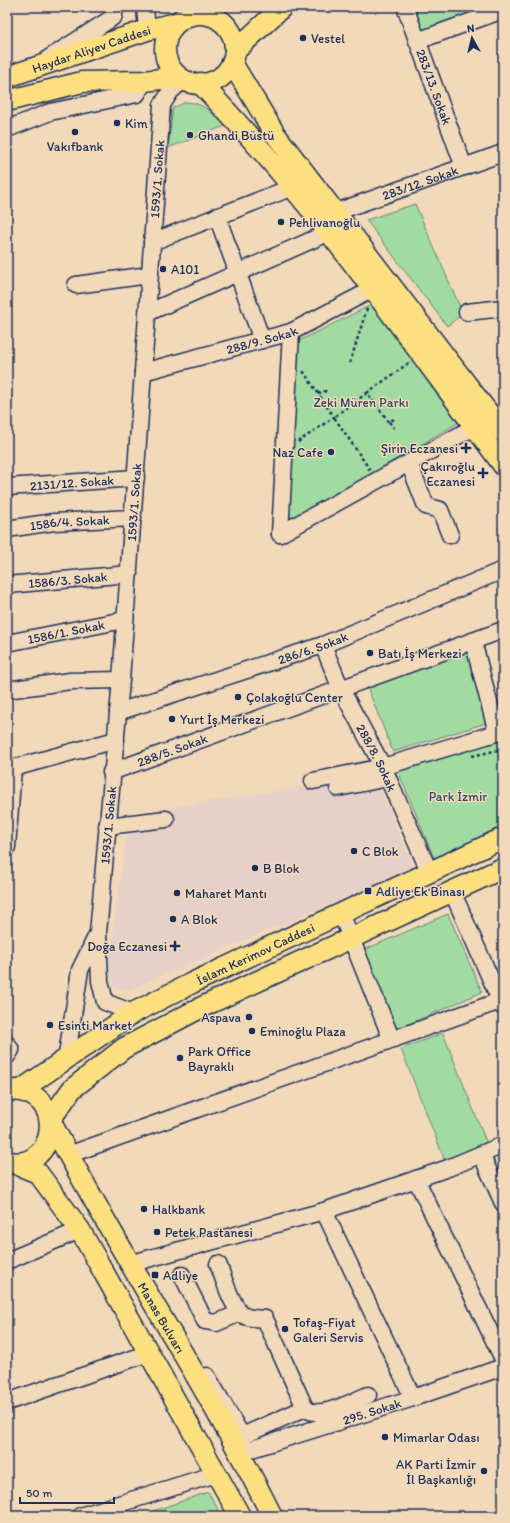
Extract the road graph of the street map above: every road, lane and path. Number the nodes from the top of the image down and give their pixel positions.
1 (115, 7) edge
2 (146, 7) edge
3 (282, 7) edge
4 (405, 7) edge
5 (503, 10) edge
6 (199, 13) edge
7 (147, 30) junction
8 (417, 41) junction
9 (233, 57) junction
10 (34, 67) junction
11 (7, 77) edge
12 (188, 80) junction
13 (144, 81) junction
14 (52, 88) junction
15 (7, 101) edge
16 (50, 112) junction
17 (7, 130) edge
18 (503, 153) edge
19 (464, 167) junction
20 (293, 187) junction
21 (336, 212) junction
22 (217, 216) junction
23 (330, 232) junction
24 (152, 242) junction
25 (238, 273) junction
26 (149, 275) junction
27 (76, 285) dead end
28 (373, 289) junction
29 (503, 308) edge
30 (467, 312) dead end
31 (147, 313) junction
32 (291, 332) junction
33 (262, 340) junction
34 (290, 350) junction
35 (421, 355) junction
36 (350, 363) dead end
37 (143, 372) junction
38 (328, 390) dead end
39 (367, 393) junction
40 (318, 394) junction
41 (334, 417) junction
42 (394, 419) dead end
43 (389, 422) junction
44 (474, 427) junction
45 (394, 428) dead end
46 (503, 432) edge
47 (284, 451) junction
48 (409, 463) junction
49 (503, 465) edge
50 (136, 478) junction
51 (378, 480) junction
52 (7, 488) edge
53 (133, 518) junction
54 (7, 529) edge
55 (450, 535) dead end
56 (503, 570) edge
57 (129, 574) junction
58 (7, 585) edge
59 (124, 620) junction
60 (503, 630) edge
61 (473, 641) junction
62 (7, 643) edge
63 (323, 645) junction
64 (121, 680) junction
65 (7, 690) edge
66 (341, 690) junction
67 (118, 712) junction
68 (500, 732) edge
69 (116, 740) junction
70 (10, 769) edge
71 (111, 772) junction
72 (386, 773) junction
73 (313, 781) dead end
74 (338, 788) dead end
75 (166, 819) dead end
76 (107, 826) junction
77 (503, 838) edge
78 (7, 847) edge
79 (503, 868) edge
80 (429, 871) junction
81 (452, 891) junction
82 (341, 913) junction
83 (98, 934) junction
84 (351, 938) junction
85 (501, 1000) edge
86 (133, 1013) junction
87 (390, 1038) junction
88 (7, 1044) edge
89 (7, 1056) edge
90 (66, 1061) junction
91 (7, 1074) edge
92 (14, 1091) edge
93 (50, 1120) junction
94 (503, 1145) edge
95 (481, 1154) junction
96 (68, 1155) junction
97 (8, 1163) edge
98 (416, 1179) junction
99 (84, 1185) junction
100 (503, 1203) edge
101 (324, 1211) junction
102 (80, 1230) junction
103 (7, 1261) edge
104 (140, 1261) junction
105 (218, 1264) dead end
106 (182, 1275) dead end
107 (240, 1313) junction
108 (149, 1353) junction
109 (503, 1358) edge
110 (503, 1367) edge
111 (413, 1398) junction
112 (7, 1402) edge
113 (305, 1408) junction
114 (374, 1410) junction
115 (241, 1444) junction
116 (216, 1474) junction
117 (80, 1516) edge
118 (240, 1516) edge
119 (272, 1516) edge

1 - 10 street
2 - 7 street
3 - 9 main road
4 - 8 street, 283/13. Sokak
5 - 8 street
6 - 7 main road, Haydar Aliyev Caddesi
6 - 9 main road
6 - 12 main road
7 - 10 main road, Haydar Aliyev Caddesi
8 - 19 street, 283/13. Sokak
9 - 12 main road
9 - 21 main road
10 - 11 main road, Haydar Aliyev Caddesi
12 - 13 main road, Haydar Aliyev Caddesi
12 - 20 main road
12 - 24 street, 1593/1. Sokak
13 - 14 main road, Haydar Aliyev Caddesi
13 - 16 street
14 - 15 main road, Haydar Aliyev Caddesi
14 - 16 street
16 - 17 street
18 - 19 street, 283/12. Sokak
19 - 21 street, 283/12. Sokak
20 - 22 street
20 - 23 main road
21 - 46 main road
22 - 24 street
22 - 25 street
23 - 25 street
23 - 28 main road
24 - 26 street, 1593/1. Sokak
25 - 31 street
25 - 33 street
26 - 27 street
26 - 31 street, 1593/1. Sokak
28 - 32 street, 288/9. Sokak
28 - 35 main road
28 - 36 path
29 - 30 street
31 - 37 street, 1593/1. Sokak
32 - 33 street, 288/9. Sokak
32 - 34 street
33 - 37 street, 288/9. Sokak
34 - 40 path
34 - 47 street
35 - 39 path
35 - 44 main road
37 - 50 street, 1593/1. Sokak
38 - 40 path
39 - 41 path
39 - 43 path
40 - 41 path
41 - 47 path
41 - 51 path
42 - 43 path
43 - 45 path
44 - 48 street
44 - 49 main road
47 - 51 street
48 - 51 street
48 - 55 street
50 - 52 street, 2131/12. Sokak
50 - 53 street, 1593/1. Sokak
53 - 54 street, 1586/4. Sokak
53 - 57 street, 1593/1. Sokak
56 - 63 street, 286/6. Sokak
57 - 58 street, 1586/3. Sokak
57 - 59 street, 1593/1. Sokak
59 - 62 street, 1586/1. Sokak
59 - 64 street, 1593/1. Sokak
60 - 61 street, 288/5. Sokak
61 - 66 street, 288/5. Sokak
61 - 68 street
63 - 66 street, 288/8. Sokak
63 - 67 street, 286/6. Sokak
64 - 65 street
64 - 67 street, 1593/1. Sokak
66 - 71 street, 288/5. Sokak
66 - 72 street, 288/8. Sokak
67 - 69 street, 1593/1. Sokak
68 - 72 street
69 - 70 street
69 - 71 street, 1593/1. Sokak
70 - 78 street
71 - 76 street, 1593/1. Sokak
72 - 73 street
72 - 74 street
72 - 80 street, 288/8. Sokak
75 - 76 street
76 - 83 street, 1593/1. Sokak
77 - 80 main road, İslam Kerimov Caddesi
79 - 81 main road, İslam Kerimov Caddesi
80 - 82 main road, İslam Kerimov Caddesi
81 - 84 main road, İslam Kerimov Caddesi
81 - 85 street
82 - 84 street
82 - 86 main road, İslam Kerimov Caddesi
83 - 86 street, 1593/1. Sokak
83 - 90 street, 1593/1. Sokak
84 - 87 street
84 - 93 main road, İslam Kerimov Caddesi
85 - 87 street
86 - 90 main road, İslam Kerimov Caddesi
87 - 96 street
88 - 89 street
90 - 92 main road, İslam Kerimov Caddesi
91 - 92 main road
92 - 93 main road, Manas Bulvarı
93 - 96 main road, Manas Bulvarı
93 - 97 main road
94 - 95 street
95 - 98 street
95 - 100 street
96 - 99 main road, Manas Bulvarı
97 - 102 main road
98 - 101 street
98 - 109 street
99 - 104 street
99 - 115 main road, Manas Bulvarı
101 - 104 street
101 - 111 street
102 - 103 street
102 - 108 main road
104 - 115 street
105 - 107 street
106 - 107 street
107 - 113 street
108 - 112 street
108 - 116 main road
110 - 111 street, 295. Sokak
111 - 114 street, 295. Sokak
113 - 114 street
113 - 115 street
114 - 115 street, 295. Sokak
115 - 119 main road, Manas Bulvarı
116 - 117 street
116 - 118 main road

